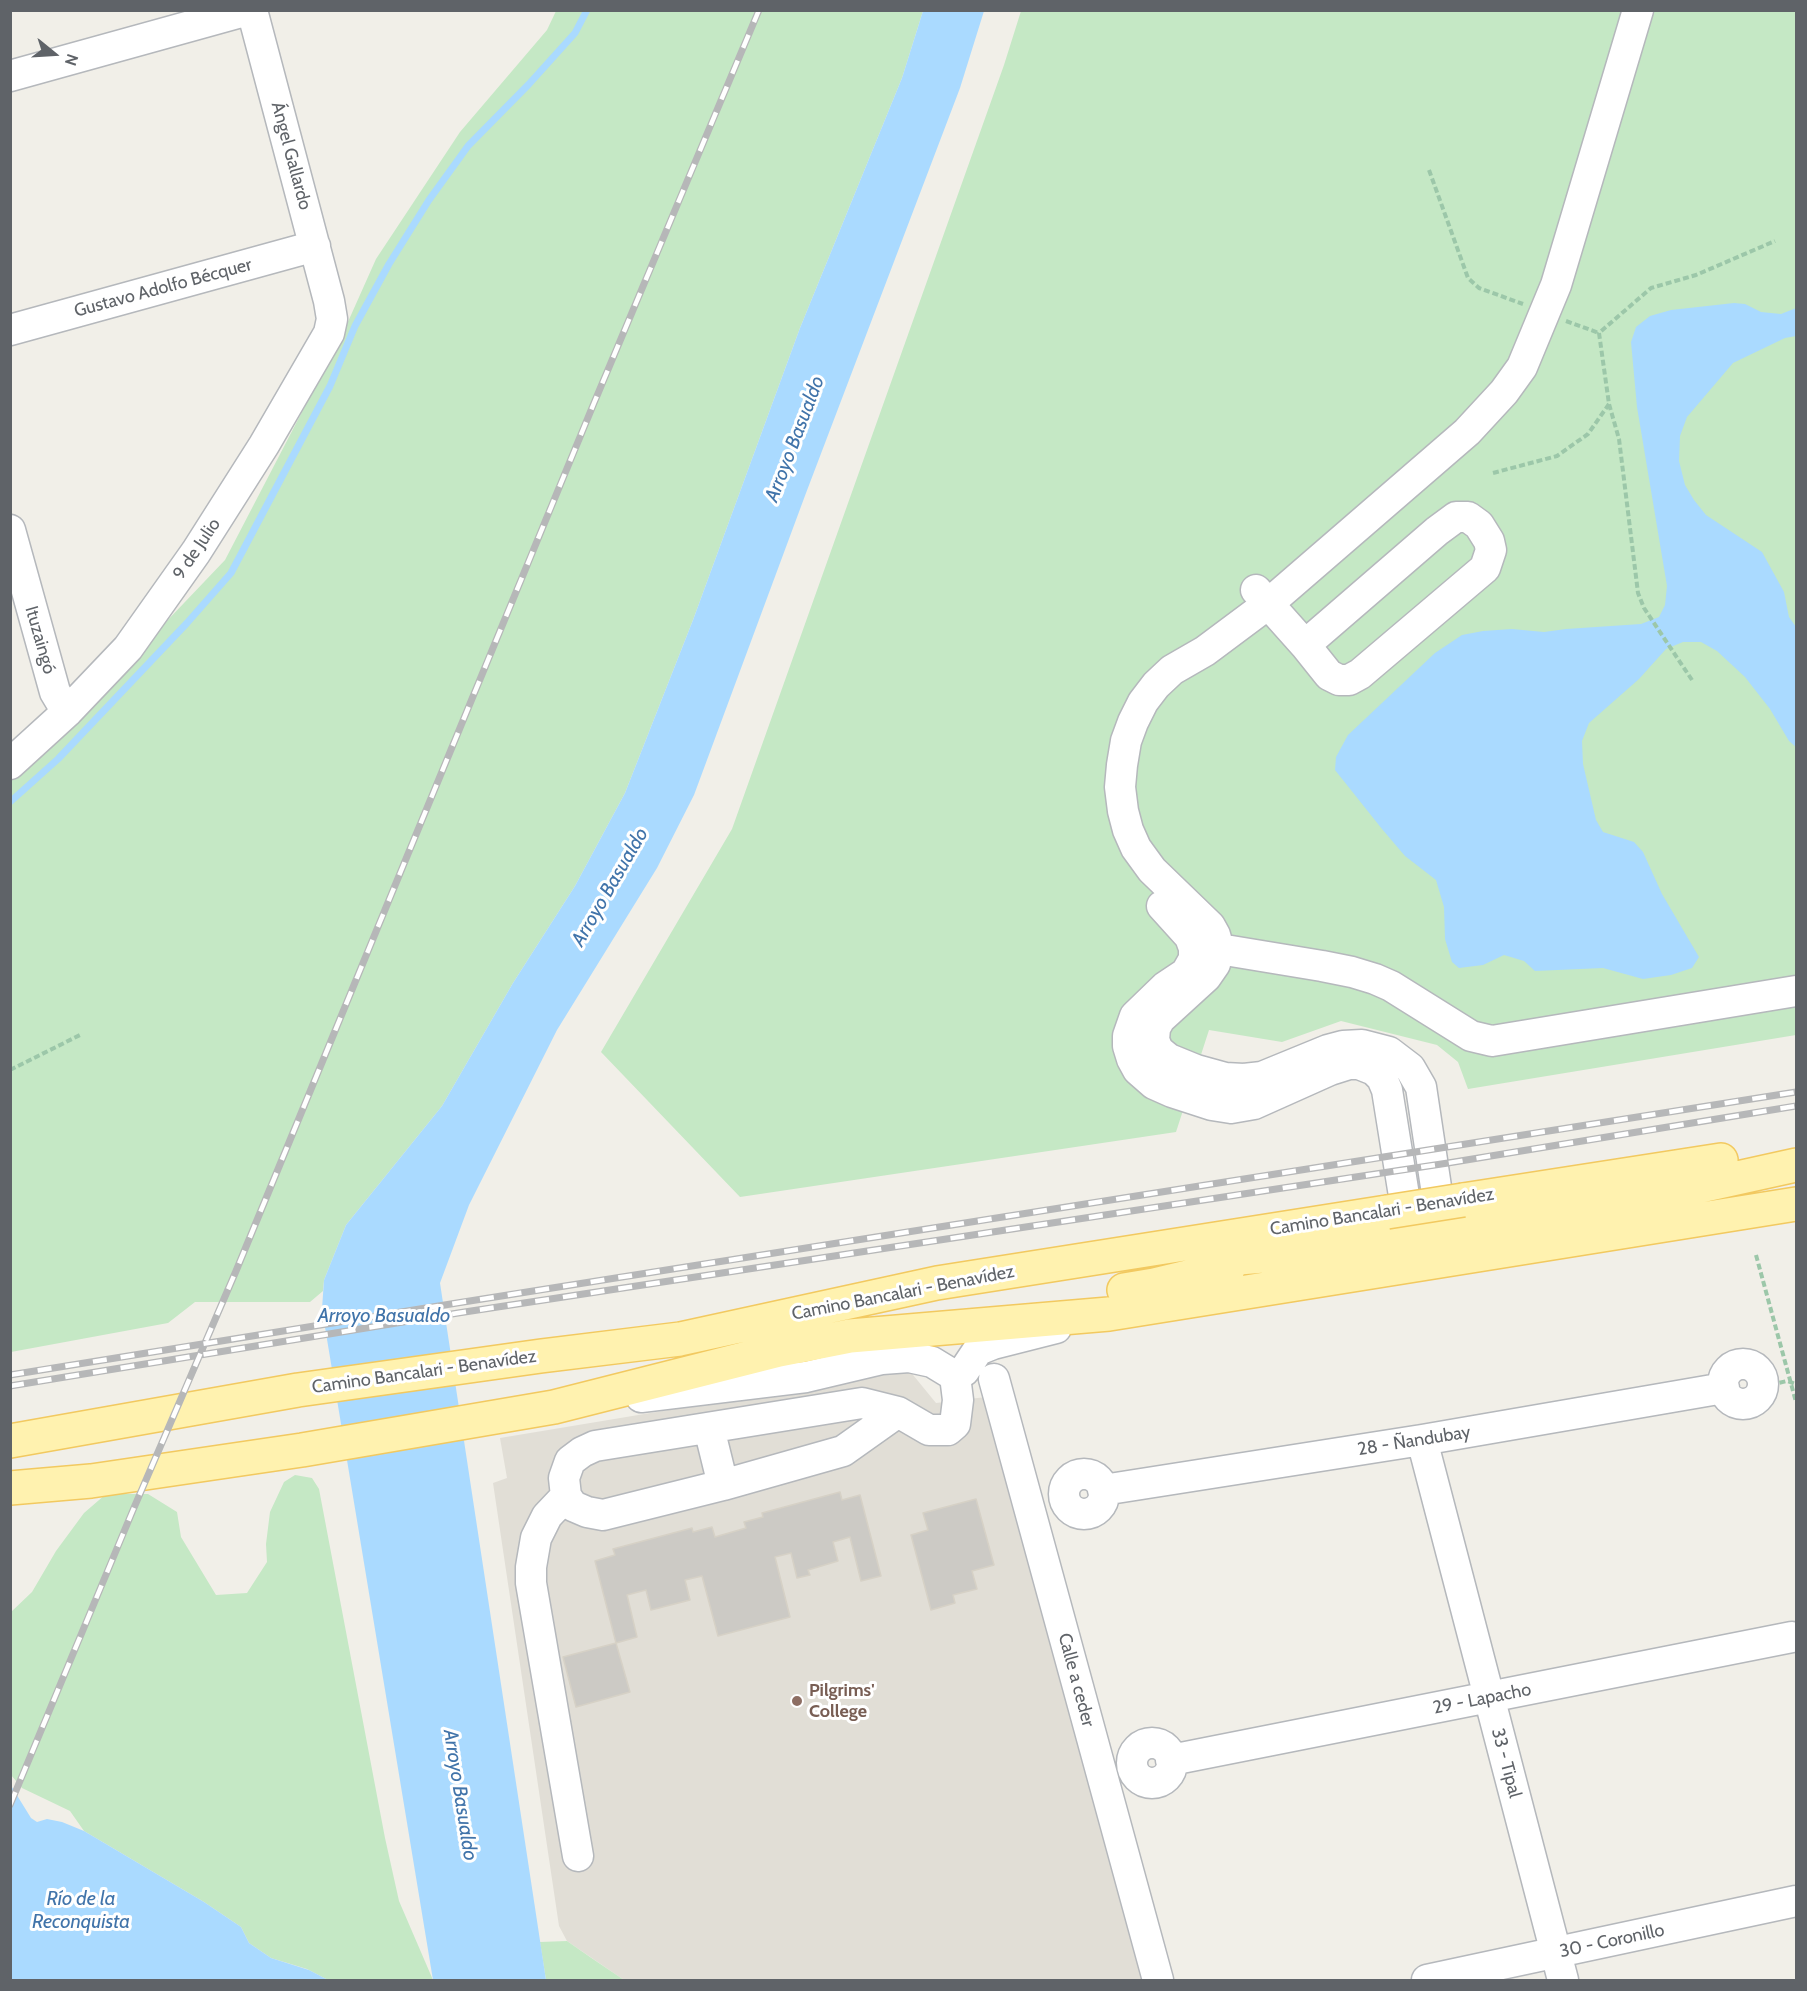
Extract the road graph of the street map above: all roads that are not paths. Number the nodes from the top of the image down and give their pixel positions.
1 (250, 10) edge
2 (1638, 10) edge
3 (10, 76) edge
4 (315, 246) junction
5 (329, 301) joint
6 (10, 330) edge
7 (10, 530) edge
8 (18, 585) edge
9 (1262, 597) junction
10 (1305, 645) junction
11 (67, 712) junction
12 (10, 764) edge
13 (1207, 949) junction
14 (1797, 991) edge
15 (1210, 1090) junction
16 (1797, 1148) edge
17 (1797, 1165) edge
18 (1797, 1187) edge
19 (1624, 1203) junction
20 (1797, 1204) edge
21 (1442, 1229) junction
22 (1411, 1234) junction
23 (1275, 1255) junction
24 (871, 1297) junction
25 (1109, 1314) junction
26 (850, 1336) junction
27 (955, 1376) junction
28 (994, 1379) dead end
29 (1777, 1384) road end
30 (554, 1407) junction
31 (898, 1412) junction
32 (709, 1428) junction
33 (1422, 1440) junction
34 (10, 1441) edge
35 (723, 1485) junction
36 (10, 1488) edge
37 (1104, 1490) dead end
38 (566, 1496) junction
39 (1795, 1634) edge
40 (1489, 1697) junction
41 (1171, 1760) dead end
42 (578, 1856) dead end
43 (1797, 1901) edge
44 (1560, 1966) edge
45 (1158, 1980) edge
46 (1427, 1980) edge

1 - 3 street
1 - 4 street, Ángel Gallardo
2 - 9 street
4 - 5 street, Ángel Gallardo
4 - 6 street, Gustavo Adolfo Bécquer
5 - 11 street, 9 de Julio
7 - 8 street, Ituzaingó
8 - 11 street, Ituzaingó
9 - 10 street
9 - 13 street
10 - 10 street
11 - 12 street, 9 de Julio
13 - 14 street
13 - 15 street
15 - 21 street
15 - 22 street
16 - 24 main road, Camino Bancalari - Benavídez, bridge
17 - 19 main road
18 - 19 main road
19 - 21 main road
20 - 25 main road, Camino Bancalari - Benavídez
21 - 22 main road
22 - 23 main road
23 - 24 main road
23 - 26 main road
24 - 34 main road, Camino Bancalari - Benavídez
25 - 26 main road, Camino Bancalari - Benavídez
25 - 27 street
26 - 30 main road, Camino Bancalari - Benavídez
27 - 30 street
27 - 31 street
28 - 45 street, Calle a ceder
29 - 33 street, 28 - Ñandubay
30 - 36 main road, Camino Bancalari - Benavídez
31 - 32 street
31 - 35 street
32 - 35 street
32 - 38 street
33 - 37 street, 28 - Ñandubay
33 - 40 street, 33 - Tipal
35 - 38 street
38 - 42 street
39 - 40 street, 29 - Lapacho
40 - 41 street, 29 - Lapacho
40 - 44 street, 33 - Tipal
43 - 44 street, 30 - Coronillo
44 - 46 street, 30 - Coronillo

